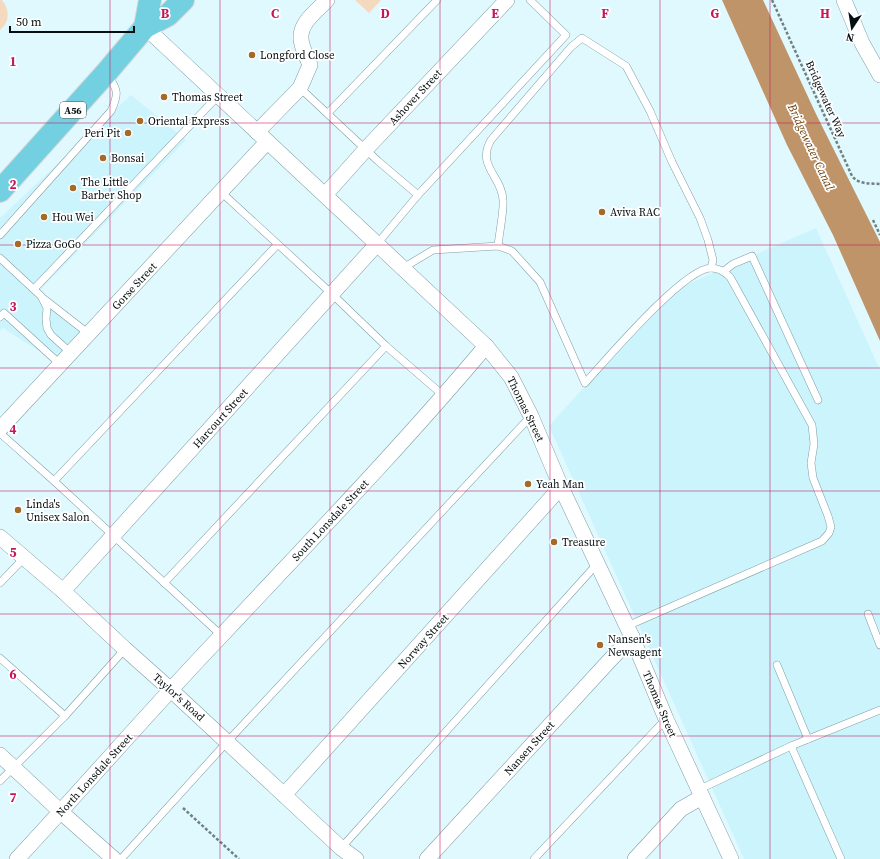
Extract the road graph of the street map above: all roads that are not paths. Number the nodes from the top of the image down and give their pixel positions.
1 (150, 0) edge
2 (183, 0) edge
3 (328, 0) edge
4 (437, 0) edge
5 (507, 0) edge
6 (530, 0) edge
7 (844, 0) edge
8 (145, 27) junction
9 (106, 73) junction
10 (880, 76) edge
11 (300, 88) junction
12 (218, 96) junction
13 (328, 113) junction
14 (262, 137) junction
15 (366, 149) junction
16 (0, 191) edge
17 (221, 192) junction
18 (325, 195) junction
19 (418, 195) junction
20 (0, 235) edge
21 (377, 244) junction
22 (277, 245) junction
23 (498, 246) junction
24 (0, 258) edge
25 (403, 268) junction
26 (710, 268) junction
27 (724, 271) junction
28 (34, 289) junction
29 (332, 294) junction
30 (41, 296) junction
31 (0, 317) edge
32 (90, 334) junction
33 (386, 346) junction
34 (486, 346) junction
35 (72, 354) junction
36 (61, 365) junction
37 (444, 396) junction
38 (818, 400) dead end
39 (531, 416) junction
40 (0, 429) edge
41 (0, 433) edge
42 (54, 481) junction
43 (561, 487) junction
44 (113, 536) junction
45 (0, 537) edge
46 (24, 558) junction
47 (597, 564) junction
48 (164, 583) junction
49 (0, 584) edge
50 (63, 592) junction
51 (868, 614) dead end
52 (629, 631) junction
53 (221, 635) junction
54 (880, 645) edge
55 (125, 650) junction
56 (0, 658) edge
57 (777, 665) dead end
58 (171, 690) junction
59 (880, 710) edge
60 (65, 716) junction
61 (666, 719) junction
62 (808, 739) junction
63 (227, 742) junction
64 (792, 746) junction
65 (0, 755) edge
66 (13, 767) junction
67 (0, 781) edge
68 (700, 794) junction
69 (284, 795) junction
70 (61, 812) junction
71 (341, 848) junction
72 (726, 857) edge
73 (17, 859) edge
74 (114, 859) edge
75 (121, 859) edge
76 (356, 859) edge
77 (427, 859) edge
78 (534, 859) edge
79 (635, 859) edge
80 (841, 859) edge

1 - 8 highway, A56
2 - 8 highway, A56
3 - 11 street
4 - 13 lane
5 - 15 street, Ashover Street
6 - 19 lane
7 - 10 street
8 - 9 highway, A56
8 - 12 street, Thomas Street
9 - 16 highway, A56
9 - 20 lane
11 - 13 lane
11 - 14 street
12 - 14 street, Thomas Street
12 - 28 lane
13 - 15 lane
14 - 17 street, Gorse Street
14 - 18 street, Thomas Street
15 - 18 street, Ashover Street
15 - 19 lane
17 - 22 lane
17 - 32 street, Gorse Street
18 - 21 street, Thomas Street
19 - 21 lane
21 - 25 street, Thomas Street
21 - 29 street, Harcourt Street
22 - 29 lane
22 - 42 lane
23 - 25 lane
23 - 26 lane
23 - 26 lane
24 - 28 lane
25 - 34 street, Thomas Street
26 - 27 lane
27 - 38 lane
27 - 52 lane
28 - 30 lane
29 - 33 lane
29 - 44 street, Harcourt Street
30 - 32 lane
30 - 35 lane
31 - 36 lane
32 - 35 street, Gorse Street
33 - 37 lane
33 - 48 lane
34 - 37 street, South Lonsdale Street
34 - 39 street, Thomas Street
35 - 36 street, Gorse Street
36 - 40 street, Gorse Street
37 - 53 street, South Lonsdale Street
39 - 43 street, Thomas Street
39 - 63 lane
41 - 42 lane
42 - 44 lane
43 - 47 street, Thomas Street
43 - 69 street, Norway Street
44 - 48 lane
44 - 50 street, Harcourt Street
45 - 46 street, Taylor's Road
46 - 49 lane
46 - 50 street, Taylor's Road
47 - 52 street, Thomas Street
47 - 71 lane
48 - 53 lane
50 - 55 street, Taylor's Road
51 - 54 lane
52 - 61 street, Thomas Street
52 - 77 street, Nansen Street
53 - 58 street, South Lonsdale Street
55 - 58 street, Taylor's Road
55 - 60 lane
56 - 60 lane
57 - 62 lane
58 - 63 street, Taylor's Road
58 - 70 street, North Lonsdale Street
59 - 62 lane
60 - 66 lane
61 - 68 street, Thomas Street
61 - 78 lane
62 - 64 lane
63 - 69 street, Taylor's Road
63 - 75 lane
64 - 68 lane
64 - 80 lane
65 - 66 street
66 - 67 lane
66 - 70 street
68 - 72 street, Thomas Street
68 - 79 street
69 - 71 street, Taylor's Road
70 - 73 street, North Lonsdale Street
70 - 74 street
71 - 76 street, Taylor's Road

